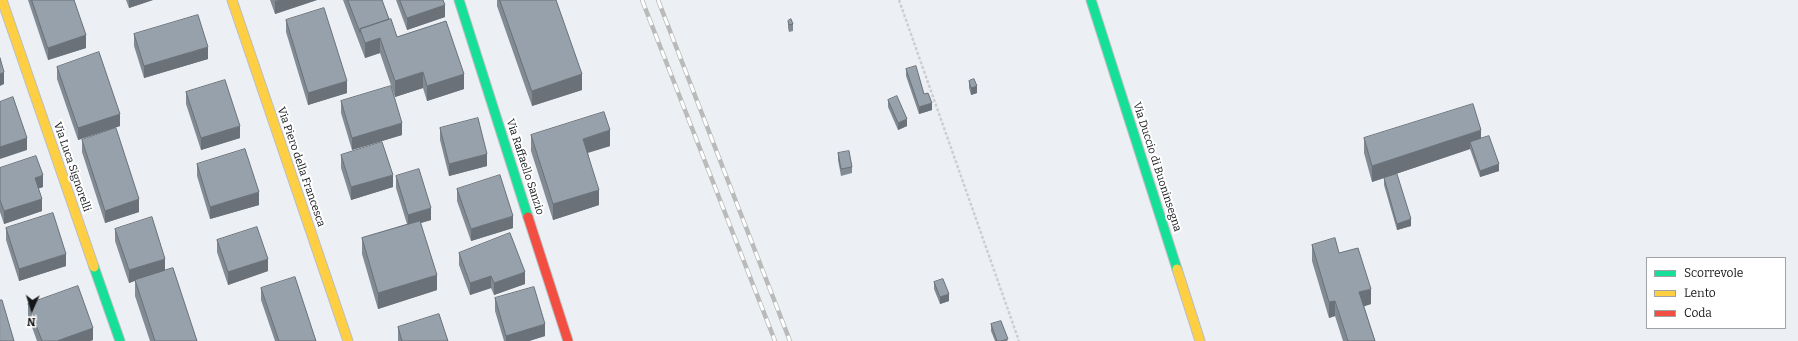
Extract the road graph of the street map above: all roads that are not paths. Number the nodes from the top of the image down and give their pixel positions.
1 (2, 0) edge
2 (232, 0) edge
3 (459, 0) edge
4 (1091, 0) edge
5 (120, 341) edge
6 (348, 341) edge
7 (568, 341) edge
8 (1200, 341) edge

1 - 5 street, Via Luca Signorelli
2 - 6 street, Via Piero della Francesca
3 - 7 street, Via Raffaello Sanzio
4 - 8 street, Via Duccio di Buoninsegna

